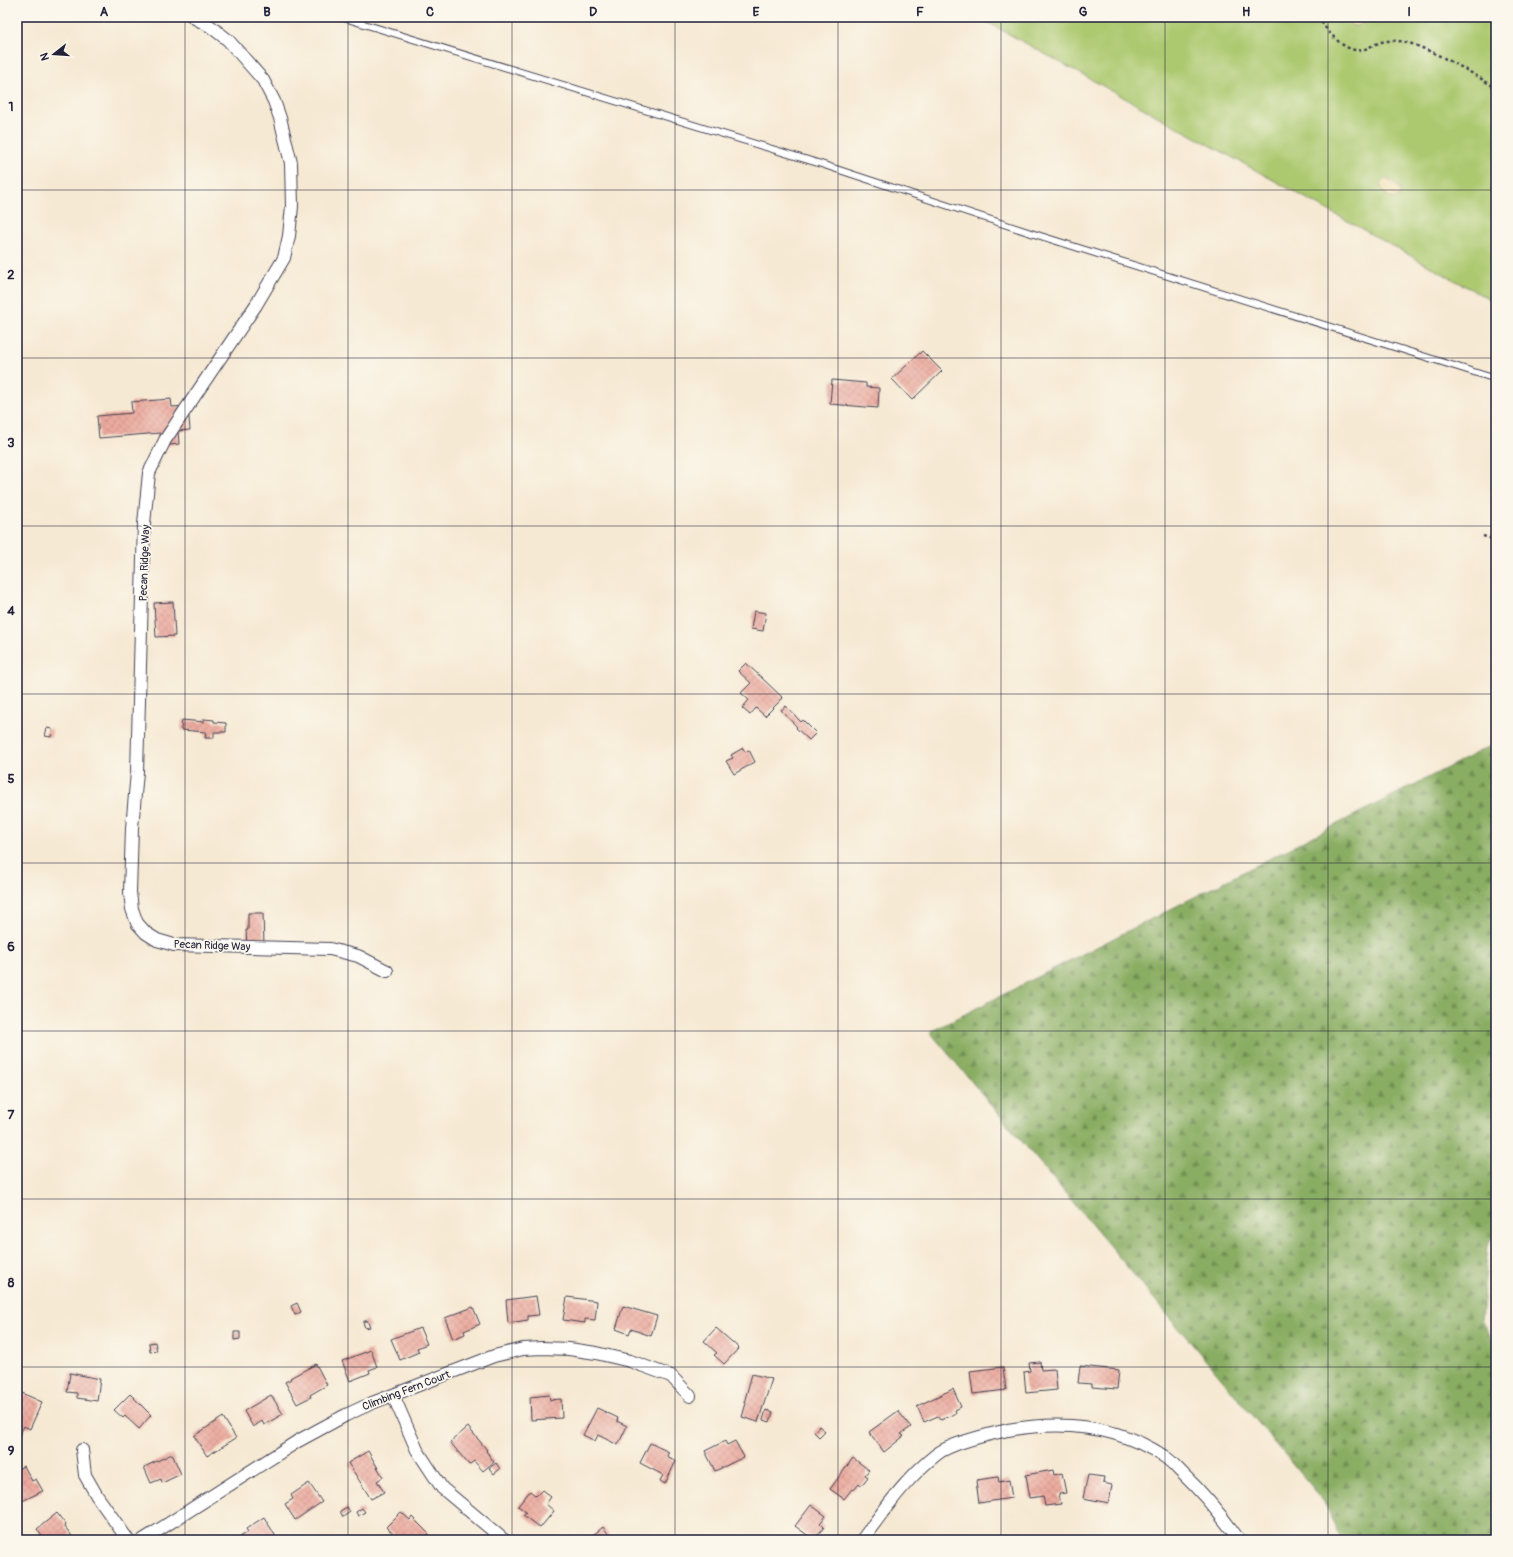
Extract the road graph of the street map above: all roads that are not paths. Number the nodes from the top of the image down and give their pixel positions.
1 (193, 17) edge
2 (341, 17) edge
3 (1496, 379) edge
4 (387, 971) dead end
5 (393, 1395) junction
6 (690, 1396) dead end
7 (82, 1450) dead end
8 (128, 1540) edge
9 (143, 1540) edge
10 (504, 1540) edge
11 (862, 1540) edge
12 (1239, 1540) edge

1 - 4 street, Pecan Ridge Way
2 - 3 lane
5 - 6 street, Climbing Fern Court
5 - 9 street, Climbing Fern Court
5 - 10 street
7 - 8 street
11 - 12 street

